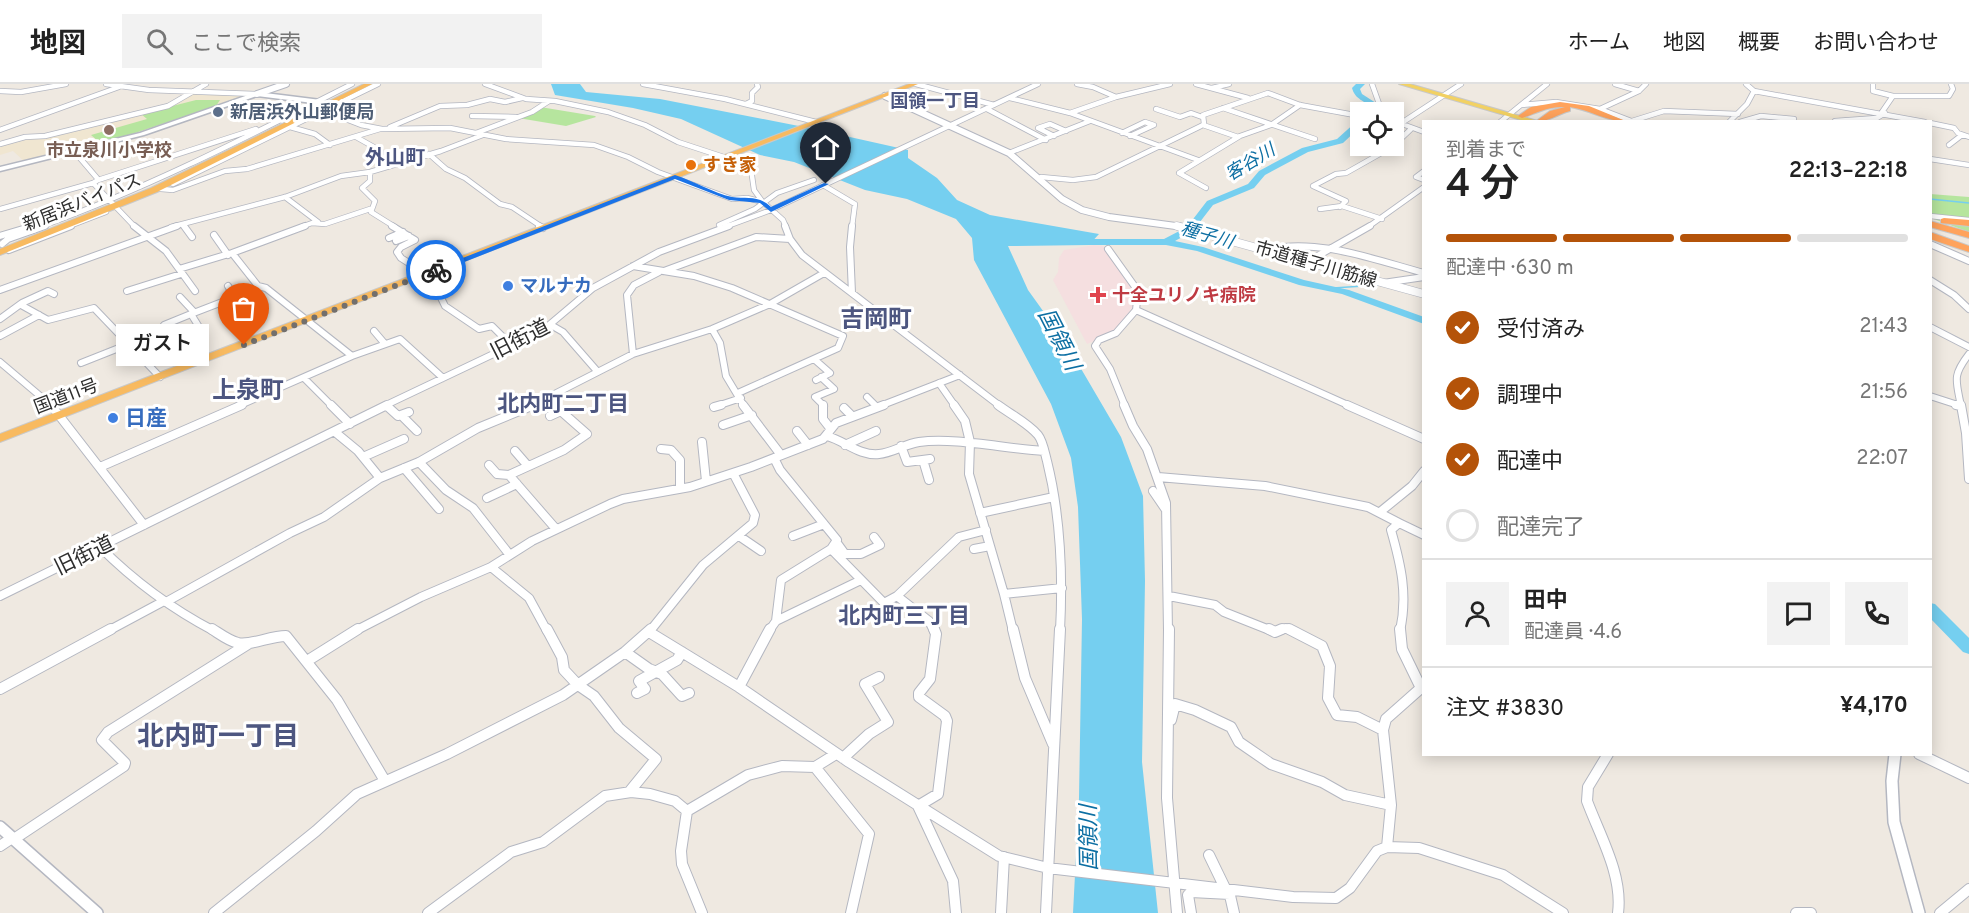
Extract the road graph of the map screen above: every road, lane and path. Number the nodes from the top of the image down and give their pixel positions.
1 (66, 84) edge
2 (106, 84) edge
3 (206, 84) edge
4 (286, 84) edge
5 (352, 84) edge
6 (362, 84) edge
7 (369, 84) edge
8 (378, 84) edge
9 (488, 84) edge
10 (643, 84) edge
11 (757, 84) edge
12 (916, 84) edge
13 (1038, 84) edge
14 (1077, 84) edge
15 (1142, 84) edge
16 (1170, 84) edge
17 (1196, 84) edge
18 (1229, 84) edge
19 (1372, 84) edge
20 (1402, 84) edge
21 (1461, 84) edge
22 (1547, 84) edge
23 (1615, 84) edge
24 (1646, 84) edge
25 (1746, 84) edge
26 (1863, 84) edge
27 (1952, 84) edge
28 (1873, 85) edge
29 (121, 86) junction
30 (1149, 88) junction
31 (1211, 88) junction
32 (0, 91) edge
33 (193, 91) junction
34 (1639, 91) junction
35 (1754, 91) junction
36 (257, 94) junction
37 (1446, 95) junction
38 (885, 96) junction
39 (1893, 96) junction
40 (1116, 97) junction
41 (524, 98) junction
42 (1010, 98) junction
43 (1248, 98) junction
44 (549, 101) junction
45 (1378, 102) edge
46 (325, 103) junction
47 (746, 104) junction
48 (995, 105) junction
49 (1300, 105) junction
50 (1521, 105) junction
51 (1839, 107) junction
52 (1223, 108) junction
53 (987, 109) junction
54 (1156, 109) dead end
55 (1600, 109) junction
56 (1884, 112) junction
57 (1070, 113) junction
58 (1511, 113) junction
59 (1350, 114) edge
60 (1738, 114) junction
61 (1522, 116) junction
62 (472, 117) dead end
63 (1202, 117) junction
64 (518, 118) junction
65 (1794, 119) dead end
66 (1502, 120) edge
67 (1533, 120) edge
68 (1542, 120) edge
69 (1613, 120) edge
70 (1619, 120) edge
71 (1630, 120) edge
72 (1636, 120) edge
73 (1731, 120) edge
74 (1747, 120) edge
75 (1834, 120) edge
76 (1848, 120) edge
77 (1917, 120) edge
78 (1090, 121) junction
79 (1404, 122) edge
80 (814, 123) junction
81 (1932, 123) edge
82 (1203, 125) junction
83 (1271, 125) junction
84 (952, 126) junction
85 (1404, 126) edge
86 (290, 127) junction
87 (263, 129) junction
88 (384, 129) junction
89 (1412, 129) junction
90 (0, 130) edge
91 (1066, 131) junction
92 (1422, 132) edge
93 (476, 133) junction
94 (1122, 133) junction
95 (483, 135) junction
96 (1962, 135) junction
97 (1054, 136) junction
98 (1130, 136) junction
99 (356, 137) junction
100 (1238, 137) junction
101 (1969, 137) edge
102 (1315, 139) dead end
103 (1046, 140) junction
104 (0, 144) edge
105 (330, 145) junction
106 (1949, 145) dead end
107 (1160, 146) junction
108 (73, 150) junction
109 (1010, 153) junction
110 (429, 154) junction
111 (729, 156) junction
112 (1932, 159) edge
113 (1198, 160) junction
114 (1969, 165) edge
115 (382, 168) junction
116 (2, 169) edge
117 (370, 172) junction
118 (675, 177) junction
119 (1041, 177) junction
120 (814, 180) dead end
121 (95, 182) junction
122 (825, 185) junction
123 (1206, 188) dead end
124 (161, 189) junction
125 (1422, 189) edge
126 (285, 197) junction
127 (113, 205) junction
128 (766, 205) junction
129 (1340, 207) junction
130 (0, 209) edge
131 (370, 209) junction
132 (1320, 209) dead end
133 (1932, 217) edge
134 (1382, 219) junction
135 (1969, 221) edge
136 (318, 222) junction
137 (183, 224) junction
138 (1932, 225) edge
139 (543, 228) junction
140 (403, 232) junction
141 (1932, 233) edge
142 (1932, 234) edge
143 (1969, 235) edge
144 (147, 236) junction
145 (409, 236) junction
146 (192, 237) dead end
147 (389, 238) dead end
148 (790, 239) junction
149 (216, 240) dead end
150 (396, 242) dead end
151 (1969, 242) edge
152 (1932, 245) edge
153 (1, 246) edge
154 (1108, 249) dead end
155 (1969, 249) edge
156 (1266, 250) junction
157 (1323, 250) junction
158 (230, 254) junction
159 (1969, 261) edge
160 (1307, 262) junction
161 (633, 266) junction
162 (180, 271) junction
163 (661, 272) junction
164 (428, 273) junction
165 (824, 273) junction
166 (1422, 274) edge
167 (1422, 275) edge
168 (1932, 281) edge
169 (1386, 284) junction
170 (228, 286) dead end
171 (261, 287) junction
172 (0, 290) edge
173 (127, 291) dead end
174 (195, 291) dead end
175 (852, 293) junction
176 (1422, 293) edge
177 (54, 294) dead end
178 (180, 297) dead end
179 (236, 297) junction
180 (770, 304) junction
181 (21, 305) junction
182 (1969, 309) edge
183 (1136, 310) junction
184 (193, 313) junction
185 (39, 315) junction
186 (0, 319) edge
187 (306, 320) junction
188 (551, 325) junction
189 (1932, 328) edge
190 (712, 329) junction
191 (168, 330) dead end
192 (374, 331) dead end
193 (0, 336) edge
194 (129, 344) junction
195 (386, 344) junction
196 (511, 345) junction
197 (1969, 347) edge
198 (633, 354) junction
199 (1969, 354) edge
200 (352, 356) junction
201 (146, 359) junction
202 (813, 359) junction
203 (0, 362) edge
204 (81, 363) dead end
205 (597, 371) junction
206 (960, 375) junction
207 (160, 377) junction
208 (304, 378) junction
209 (443, 378) junction
210 (939, 382) junction
211 (740, 395) junction
212 (867, 397) dead end
213 (1932, 397) edge
214 (547, 398) junction
215 (387, 406) junction
216 (876, 406) junction
217 (1961, 406) junction
218 (714, 407) dead end
219 (844, 408) dead end
220 (561, 411) junction
221 (752, 415) junction
222 (60, 416) junction
223 (550, 416) dead end
224 (852, 416) junction
225 (350, 424) junction
226 (723, 425) dead end
227 (418, 428) dead end
228 (830, 428) junction
229 (797, 431) dead end
230 (876, 431) dead end
231 (335, 432) junction
232 (827, 436) junction
233 (0, 438) edge
234 (1422, 438) edge
235 (404, 439) dead end
236 (702, 442) dead end
237 (970, 443) junction
238 (808, 445) junction
239 (845, 445) junction
240 (901, 446) junction
241 (661, 449) dead end
242 (515, 451) dead end
243 (1044, 451) junction
244 (778, 456) junction
245 (363, 457) junction
246 (419, 462) junction
247 (489, 465) dead end
248 (528, 466) junction
249 (100, 467) junction
250 (404, 468) junction
251 (733, 473) junction
252 (1422, 474) edge
253 (509, 475) junction
254 (1158, 477) junction
255 (380, 478) junction
256 (1969, 479) edge
257 (929, 480) dead end
258 (706, 481) junction
259 (517, 484) junction
260 (680, 487) junction
261 (1153, 491) dead end
262 (1054, 496) junction
263 (487, 498) dead end
264 (439, 508) dead end
265 (1166, 510) junction
266 (1380, 512) junction
267 (980, 513) junction
268 (1399, 523) junction
269 (824, 524) junction
270 (144, 525) junction
271 (556, 529) junction
272 (986, 530) junction
273 (1422, 534) edge
274 (741, 535) junction
275 (793, 536) dead end
276 (874, 537) dead end
277 (834, 546) junction
278 (990, 546) junction
279 (100, 547) junction
280 (763, 549) dead end
281 (974, 549) dead end
282 (509, 554) junction
283 (491, 567) junction
284 (861, 580) junction
285 (1062, 588) junction
286 (1004, 594) junction
287 (0, 596) edge
288 (897, 596) junction
289 (1169, 596) junction
290 (165, 602) junction
291 (776, 621) junction
292 (649, 632) junction
293 (248, 644) junction
294 (625, 652) junction
295 (682, 652) junction
296 (307, 661) junction
297 (657, 672) junction
298 (879, 677) dead end
299 (578, 685) junction
300 (739, 687) junction
301 (0, 689) edge
302 (638, 693) dead end
303 (688, 693) dead end
304 (1168, 724) junction
305 (1383, 730) junction
306 (1054, 745) junction
307 (840, 756) junction
308 (1607, 756) edge
309 (1895, 756) edge
310 (1923, 756) edge
311 (815, 767) junction
312 (1969, 778) edge
313 (385, 781) junction
314 (630, 791) junction
315 (1391, 805) junction
316 (918, 806) junction
317 (687, 811) junction
318 (0, 827) edge
319 (13, 839) junction
320 (0, 846) edge
321 (1387, 847) junction
322 (1209, 855) dead end
323 (1004, 857) junction
324 (1051, 868) junction
325 (1171, 881) junction
326 (1969, 889) edge
327 (1228, 890) junction
328 (97, 913) edge
329 (214, 913) edge
330 (428, 913) edge
331 (702, 913) edge
332 (851, 913) edge
333 (956, 913) edge
334 (1001, 913) edge
335 (1046, 913) edge
336 (1177, 913) edge
337 (1191, 913) edge
338 (1234, 913) edge
339 (1563, 913) edge
340 (1618, 913) edge
341 (1799, 913) edge
342 (1811, 913) edge
343 (1919, 913) edge
344 (1940, 913) edge

1 - 32 street
2 - 29 street
3 - 33 street
4 - 36 street
5 - 46 street
6 - 46 highway, 新居浜バイパス
7 - 46 highway, 新居浜バイパス
8 - 46 street
9 - 41 street
10 - 47 street
11 - 47 street
12 - 38 highway, 国道11号
12 - 48 street
13 - 42 street, 旧街道
14 - 40 street
15 - 30 street
16 - 30 street
17 - 31 street
18 - 31 street
19 - 45 street
20 - 37 main road
21 - 37 street
22 - 50 street
23 - 34 street
24 - 34 street
25 - 35 street
26 - 28 street
27 - 39 street
28 - 39 street
29 - 33 street
29 - 90 street
30 - 40 street
31 - 43 street
33 - 36 street
33 - 104 street
34 - 55 street
35 - 51 street
35 - 60 street
36 - 46 main road
36 - 108 main road
37 - 58 main road
37 - 79 street
38 - 80 highway, 国道11号
38 - 84 street, 市道種子川筋線
39 - 56 street
40 - 57 street
41 - 44 street
41 - 88 street
42 - 48 street, 旧街道
42 - 57 street
43 - 49 street
43 - 52 street
44 - 64 street
44 - 111 street
46 - 86 street
46 - 87 street
46 - 88 street
46 - 127 highway, 新居浜バイパス
47 - 80 street
48 - 53 street, 旧街道
49 - 59 street
49 - 83 street
50 - 55 street
50 - 58 street
51 - 56 street
51 - 75 street
52 - 63 street
52 - 83 street
53 - 84 street, 旧街道
53 - 103 street
54 - 63 street
55 - 71 street
56 - 76 street
56 - 77 street
57 - 78 street
58 - 61 main road
58 - 66 street
60 - 72 street
60 - 73 street
61 - 67 main road
61 - 70 highway
62 - 64 street
63 - 82 street
64 - 93 street
65 - 74 street
68 - 69 highway
78 - 91 street
78 - 94 street
80 - 111 highway, 国道11号
81 - 96 street
82 - 100 street
82 - 107 street
83 - 100 street
83 - 102 street
84 - 109 street, 市道種子川筋線
84 - 122 street, 旧街道
85 - 89 street
86 - 105 street
86 - 124 street
87 - 121 street
87 - 127 street
88 - 93 street
88 - 99 street
89 - 92 street
89 - 129 street
91 - 97 street
91 - 97 street
93 - 95 street
94 - 98 street
94 - 98 street
95 - 110 street
95 - 118 street
96 - 101 street
96 - 106 street
97 - 103 street
98 - 107 street
99 - 105 street
99 - 115 street
100 - 113 street
103 - 109 street
105 - 124 street
107 - 113 street
107 - 119 street
108 - 116 main road
108 - 121 street
109 - 119 street, 市道種子川筋線
110 - 115 street
110 - 139 street
111 - 118 highway, 国道11号
111 - 128 street
112 - 114 street
113 - 123 street
115 - 117 street
117 - 126 street
117 - 131 street
118 - 128 street
118 - 139 highway, 国道11号
119 - 156 street, 市道種子川筋線
120 - 128 street
121 - 127 street
121 - 130 street
122 - 128 street, 旧街道
122 - 175 street
124 - 127 street
125 - 134 street
126 - 136 street
126 - 137 street
127 - 144 street
127 - 153 highway, 新居浜バイパス
127 - 153 street
128 - 148 street
128 - 161 street, 旧街道
129 - 132 street
129 - 134 street
131 - 136 street
131 - 140 street
133 - 135 highway
134 - 157 street
136 - 158 street
137 - 144 street
137 - 146 street
138 - 143 highway
139 - 164 highway, 国道11号
140 - 145 street
140 - 147 street
141 - 151 highway
142 - 155 highway
144 - 162 street
144 - 172 street
145 - 150 street
145 - 164 street
148 - 163 street
148 - 165 street
149 - 158 street
152 - 159 street
154 - 183 street
156 - 157 street
156 - 160 street, 市道種子川筋線
157 - 160 street
157 - 166 street
158 - 162 street
158 - 171 street
160 - 169 street, 市道種子川筋線
161 - 163 street
161 - 188 street, 旧街道
162 - 173 street
162 - 174 street
163 - 180 street
163 - 198 street
164 - 187 highway, 国道11号
164 - 196 street
165 - 175 street
165 - 180 street
167 - 169 street
168 - 182 street
169 - 176 street, 市道種子川筋線
170 - 179 street
171 - 179 street
171 - 187 street
175 - 206 street
177 - 181 street
178 - 184 street
179 - 184 street
180 - 190 street
180 - 202 street
181 - 185 street
181 - 186 street
183 - 234 street
183 - 254 street
184 - 191 street
184 - 201 street
185 - 193 street
185 - 194 street
187 - 200 street
187 - 207 highway, 国道11号
188 - 196 street, 旧街道
188 - 205 street
189 - 197 street
190 - 198 street
190 - 211 street
192 - 195 street
194 - 201 street
194 - 204 street
195 - 200 street
195 - 209 street
196 - 209 street, 旧街道
198 - 205 street
199 - 217 street
200 - 208 street
201 - 207 street
202 - 211 street
202 - 228 street
203 - 222 street
205 - 214 street
206 - 210 street
206 - 243 street
207 - 222 highway, 国道11号
208 - 225 street
208 - 249 street
209 - 215 street, 旧街道
210 - 216 street
210 - 237 street
211 - 218 street
211 - 221 street
212 - 216 street
213 - 217 street
214 - 220 street
214 - 246 street
215 - 225 street, 旧街道
215 - 227 street
216 - 224 street
217 - 256 street
219 - 224 street
220 - 223 street
220 - 248 street
221 - 226 street
221 - 244 street
222 - 233 highway, 国道11号
222 - 249 street
224 - 228 street
225 - 231 street, 旧街道
228 - 232 street
229 - 238 street
230 - 239 street
231 - 245 street
231 - 270 street, 旧街道
232 - 238 street
232 - 239 street
235 - 245 street
236 - 258 street
237 - 240 street
237 - 243 street
237 - 267 street
238 - 244 street
239 - 240 street
240 - 257 street
241 - 260 street
242 - 248 street
243 - 262 street
244 - 251 street
244 - 269 street
245 - 255 street
246 - 250 street
246 - 282 street
247 - 253 street
248 - 253 street
249 - 270 street
250 - 255 street
250 - 264 street
251 - 258 street
251 - 274 street
252 - 266 street
253 - 259 street
254 - 265 street
254 - 266 street
255 - 290 street
258 - 260 street
259 - 263 street
259 - 271 street
260 - 271 street
261 - 265 street
262 - 267 street
262 - 285 street
265 - 289 street
266 - 268 street
267 - 272 street
268 - 273 street
268 - 305 street
269 - 275 street
269 - 277 street
270 - 279 street, 旧街道
271 - 282 street
272 - 278 street
272 - 288 street
274 - 280 street
274 - 292 street
276 - 277 street
277 - 284 street
277 - 291 street
278 - 281 street
278 - 286 street
279 - 287 street, 旧街道
279 - 290 street
282 - 283 street
283 - 296 street
283 - 299 street
284 - 288 street
284 - 291 street
285 - 286 street
285 - 306 street
286 - 306 street
288 - 316 street
289 - 304 street
289 - 305 street
290 - 293 street
290 - 301 street
291 - 300 street
292 - 294 street
292 - 295 street
293 - 296 street
293 - 319 street
294 - 297 street
294 - 299 street
295 - 297 street
295 - 300 street
296 - 313 street
297 - 302 street
297 - 303 street
298 - 307 street
299 - 313 street
299 - 314 street
300 - 307 street
304 - 315 street
304 - 325 street
305 - 315 street
306 - 324 street
307 - 311 street
307 - 316 street
308 - 340 street
309 - 343 street
310 - 312 street
311 - 317 street
311 - 332 street
313 - 329 street
314 - 317 street
314 - 330 street
315 - 321 street
316 - 323 street
316 - 333 street
317 - 331 street
318 - 319 street
319 - 320 street
319 - 328 street
321 - 327 street
321 - 339 street
322 - 327 street
323 - 324 street
323 - 334 street
324 - 325 street
324 - 335 street
325 - 327 street
325 - 336 street
326 - 344 street
327 - 337 street
327 - 338 street
341 - 342 street

